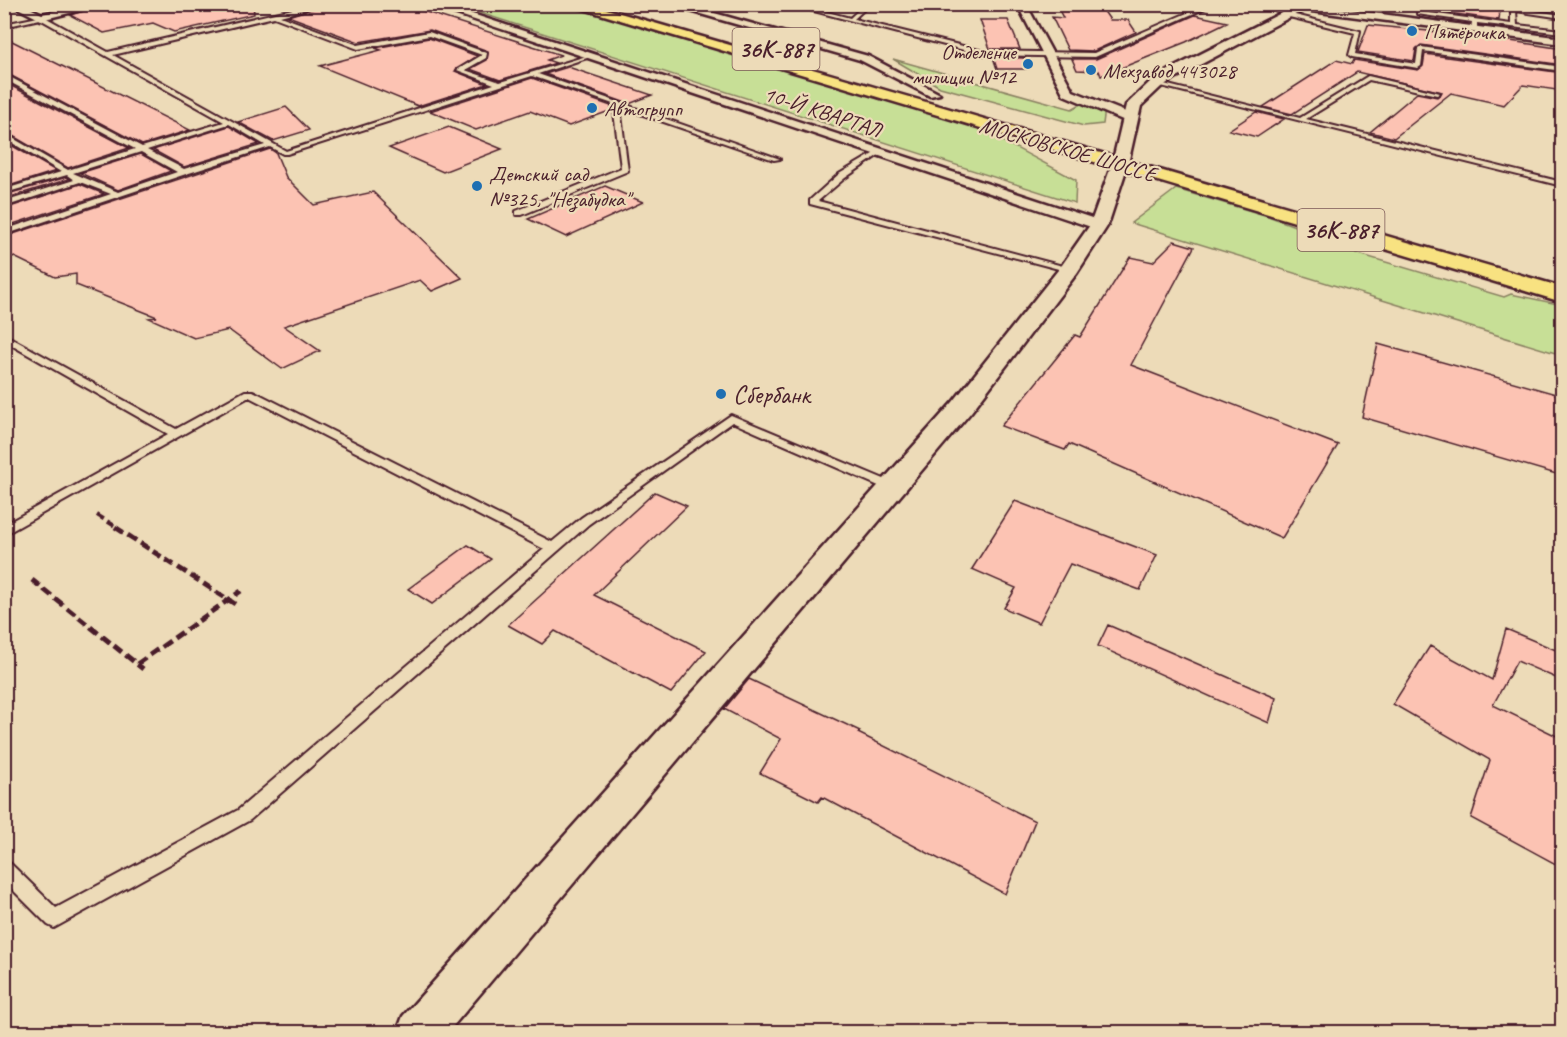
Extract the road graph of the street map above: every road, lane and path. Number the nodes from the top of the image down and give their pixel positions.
1 (101, 4) edge
2 (323, 4) edge
3 (431, 4) edge
4 (573, 4) edge
5 (619, 4) edge
6 (670, 4) edge
7 (789, 4) edge
8 (868, 4) edge
9 (1021, 4) edge
10 (1213, 4) edge
11 (1421, 4) edge
12 (1499, 4) edge
13 (20, 5) edge
14 (1307, 6) edge
15 (1514, 9) junction
16 (274, 15) junction
17 (1287, 15) junction
18 (41, 16) junction
19 (1563, 16) edge
20 (850, 20) junction
21 (1474, 25) junction
22 (4, 26) edge
23 (1514, 26) junction
24 (1563, 32) edge
25 (1563, 41) edge
26 (108, 54) junction
27 (1047, 55) junction
28 (588, 56) junction
29 (1563, 69) edge
30 (532, 74) junction
31 (4, 76) edge
32 (499, 84) junction
33 (1156, 84) junction
34 (1437, 93) dead end
35 (934, 94) junction
36 (616, 103) junction
37 (1130, 117) junction
38 (1303, 118) junction
39 (230, 122) junction
40 (4, 135) edge
41 (271, 145) junction
42 (139, 148) junction
43 (880, 152) junction
44 (1122, 156) junction
45 (776, 159) dead end
46 (65, 171) junction
47 (183, 172) junction
48 (80, 180) junction
49 (1563, 184) edge
50 (6, 190) edge
51 (115, 193) junction
52 (4, 205) edge
53 (519, 213) dead end
54 (1099, 225) junction
55 (4, 233) edge
56 (1070, 269) junction
57 (1563, 273) edge
58 (1563, 295) edge
59 (4, 337) edge
60 (175, 433) junction
61 (892, 487) junction
62 (4, 531) edge
63 (553, 548) junction
64 (4, 869) edge
65 (419, 1032) edge

1 - 18 street
2 - 16 lane
3 - 28 street, 10-Й КВАРТАЛ
4 - 44 main road, МОСКОВСКОЕ ШОССЕ / 36К-887
5 - 35 main road, МОСКОВСКОЕ ШОССЕ / 36К-887
6 - 35 street
7 - 20 lane
8 - 20 lane
9 - 27 street
10 - 27 lane
11 - 21 lane
12 - 15 lane
13 - 18 street
14 - 17 street
14 - 21 street
15 - 19 lane
15 - 23 lane
16 - 26 lane
16 - 32 lane
17 - 29 lane
17 - 33 street
18 - 22 lane
18 - 26 lane
20 - 27 lane
21 - 23 lane
21 - 25 street
23 - 24 lane
26 - 39 lane
27 - 37 street
28 - 30 lane
28 - 43 street, 10-Й КВАРТАЛ
30 - 32 lane
30 - 36 lane
31 - 42 lane
32 - 41 lane
33 - 37 street
33 - 38 lane
34 - 38 lane
35 - 44 main road, МОСКОВСКОЕ ШОССЕ / 36К-887
36 - 45 lane
36 - 53 lane
37 - 44 street
38 - 49 lane
39 - 41 lane
39 - 42 lane
40 - 46 lane
41 - 47 lane
42 - 46 lane
42 - 47 lane
43 - 54 street, 10-Й КВАРТАЛ
43 - 56 lane
44 - 54 street
44 - 57 main road, МОСКОВСКОЕ ШОССЕ / 36К-887
44 - 58 main road, МОСКОВСКОЕ ШОССЕ / 36К-887
46 - 48 lane
46 - 50 lane
47 - 51 lane
48 - 51 lane
48 - 52 lane
51 - 55 lane
54 - 56 street
56 - 61 street
59 - 60 lane
60 - 62 lane
60 - 63 lane
61 - 63 lane
61 - 65 street
63 - 64 lane

